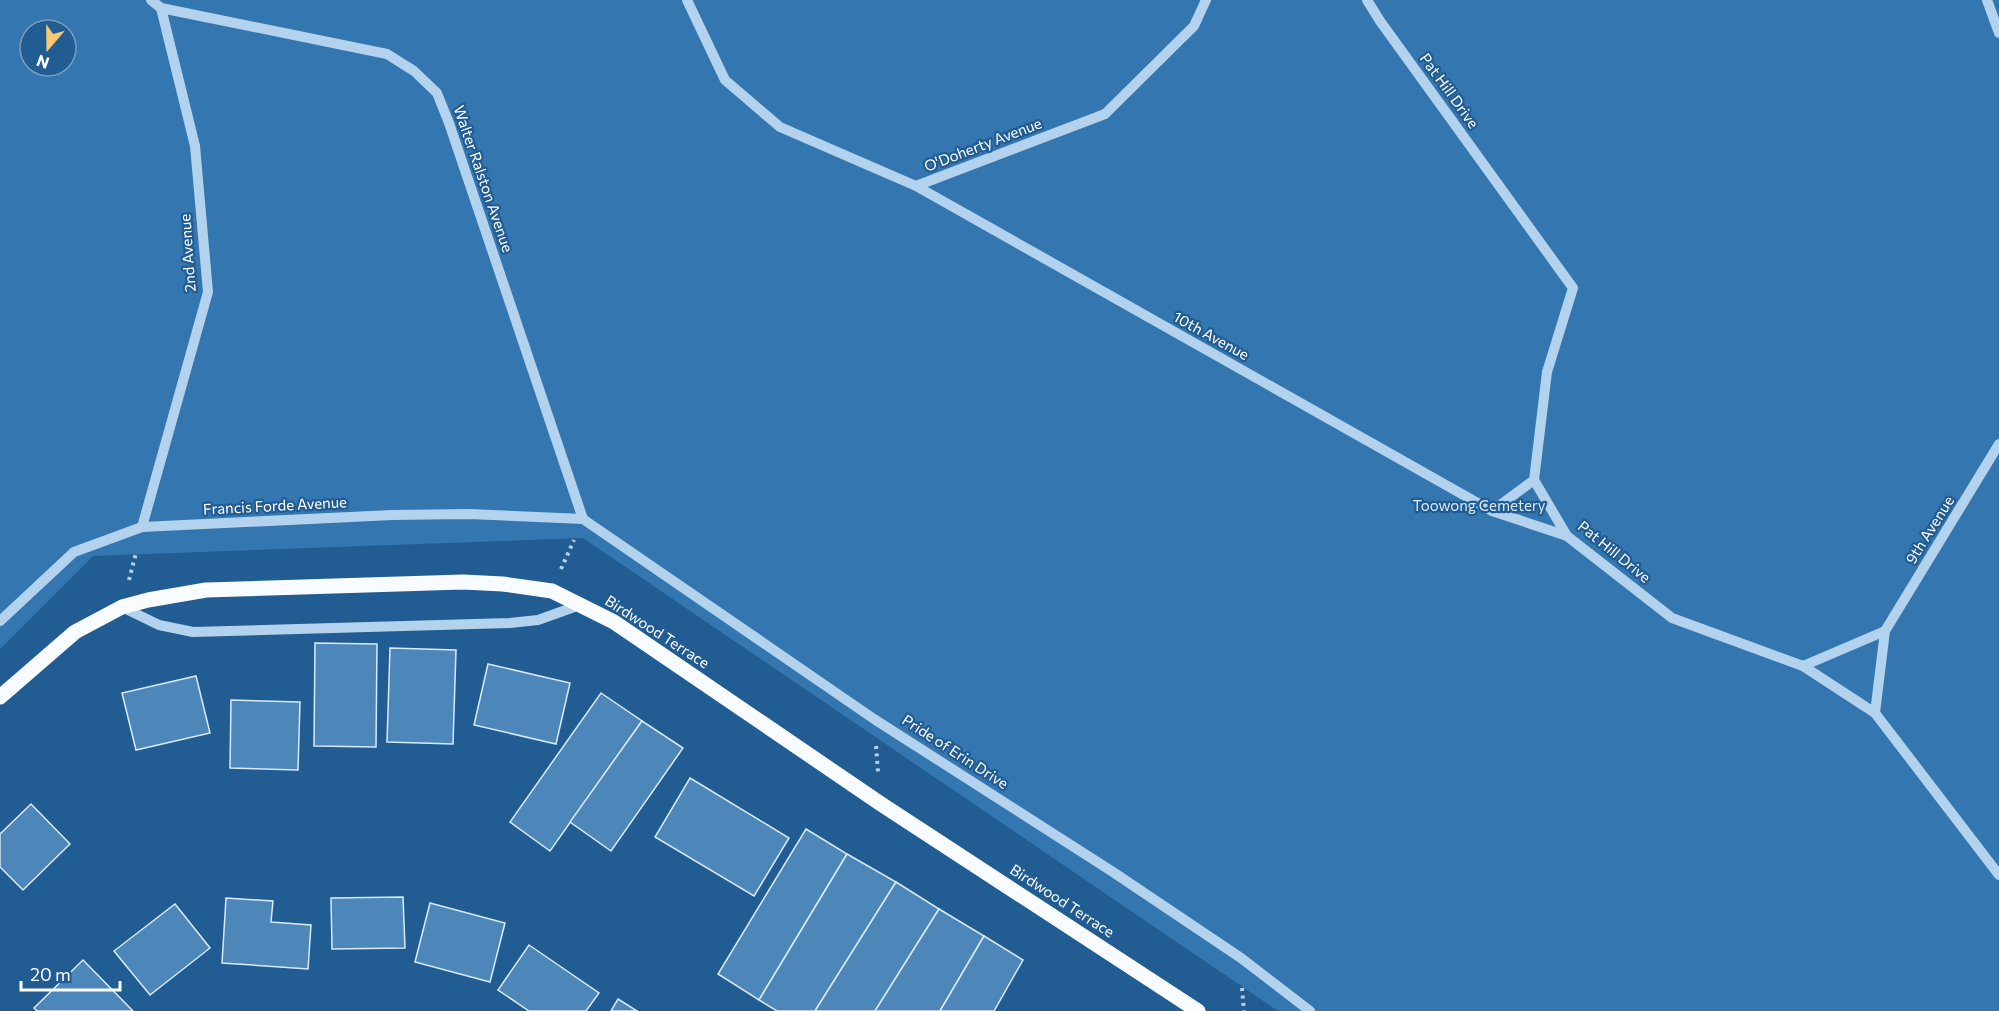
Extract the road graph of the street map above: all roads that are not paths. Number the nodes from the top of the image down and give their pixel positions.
1 (151, 0) edge
2 (687, 0) edge
3 (1206, 0) edge
4 (1367, 0) edge
5 (1987, 0) edge
6 (161, 8) junction
7 (1999, 33) edge
8 (916, 186) junction
9 (1999, 444) edge
10 (1534, 480) junction
11 (1492, 511) junction
12 (583, 519) junction
13 (142, 527) junction
14 (1567, 536) junction
15 (580, 605) junction
16 (122, 607) junction
17 (0, 621) edge
18 (1885, 631) junction
19 (1803, 666) junction
20 (0, 697) edge
21 (1875, 713) junction
22 (1999, 876) edge
23 (1198, 1011) edge
24 (1310, 1011) edge

1 - 6 lane
2 - 8 lane, O'Doherty Avenue
3 - 8 lane, O'Doherty Avenue
4 - 10 lane, Pat Hill Drive
5 - 7 lane
6 - 12 lane, Walter Ralston Avenue
6 - 13 lane, 2nd Avenue
8 - 11 lane, 10th Avenue
9 - 18 lane, 9th Avenue
10 - 11 lane
10 - 14 lane, Pat Hill Drive
11 - 14 lane, 10th Avenue
12 - 13 lane, Francis Forde Avenue
12 - 24 lane, Pride of Erin Drive
13 - 17 lane, Francis Forde Avenue
14 - 19 lane, Pat Hill Drive
15 - 16 main road, Birdwood Terrace
15 - 16 lane
15 - 23 main road, Birdwood Terrace
16 - 20 main road, Birdwood Terrace
18 - 19 lane
18 - 21 lane
19 - 21 lane, Pat Hill Drive
21 - 22 lane, Pat Hill Drive

